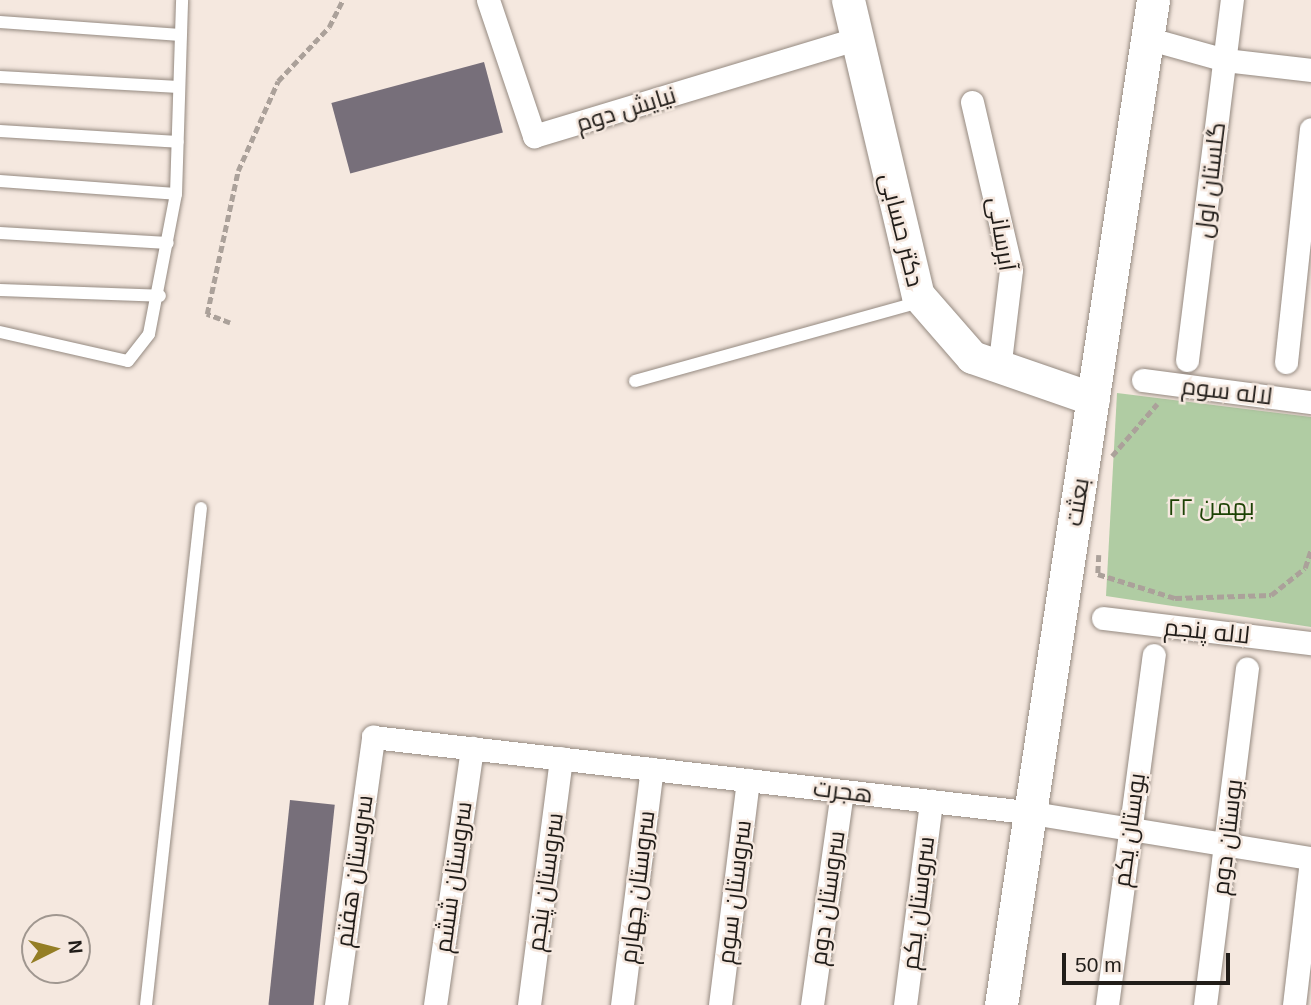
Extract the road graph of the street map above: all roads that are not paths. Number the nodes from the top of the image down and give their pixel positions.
1 (182, 0) edge
2 (488, 0) edge
3 (848, 0) edge
4 (1153, 0) edge
5 (1232, 0) edge
6 (0, 22) edge
7 (181, 35) junction
8 (1150, 38) junction
9 (855, 39) junction
10 (1225, 60) junction
11 (1311, 70) edge
12 (0, 77) edge
13 (180, 87) junction
14 (972, 102) dead end
15 (1311, 129) edge
16 (0, 131) edge
17 (178, 142) junction
18 (0, 181) edge
19 (176, 194) junction
20 (0, 233) edge
21 (169, 243) junction
22 (0, 290) edge
23 (160, 296) junction
24 (923, 301) junction
25 (0, 332) edge
26 (1187, 360) dead end
27 (1286, 362) dead end
28 (999, 369) junction
29 (1143, 380) dead end
30 (635, 381) dead end
31 (1093, 398) junction
32 (1311, 402) edge
33 (201, 508) dead end
34 (1103, 618) dead end
35 (1311, 643) edge
36 (1153, 655) dead end
37 (1247, 668) dead end
38 (373, 737) joint
39 (472, 748) junction
40 (561, 758) junction
41 (652, 769) junction
42 (748, 780) junction
43 (842, 791) junction
44 (931, 801) junction
45 (1026, 812) junction
46 (1129, 828) junction
47 (1226, 844) junction
48 (1311, 859) edge
49 (146, 1005) edge
50 (336, 1005) edge
51 (435, 1005) edge
52 (529, 1005) edge
53 (622, 1005) edge
54 (720, 1005) edge
55 (812, 1005) edge
56 (905, 1005) edge
57 (1001, 1005) edge
58 (1107, 1005) edge
59 (1205, 1005) edge
60 (1294, 1005) edge

1 - 7 lane
2 - 9 street, نیایش دوم
3 - 9 street, دکتر حسابی
4 - 8 street, بعثت
5 - 10 street, گلستان اول
6 - 7 lane
7 - 13 lane
8 - 10 street
8 - 31 street, بعثت
9 - 24 street, دکتر حسابی
10 - 11 street
10 - 26 street, گلستان اول
12 - 13 lane
13 - 17 lane
14 - 28 street, آبرسانی
15 - 27 street
16 - 17 lane
17 - 19 lane
18 - 19 lane
19 - 21 lane
20 - 21 lane
21 - 23 lane
22 - 23 lane
23 - 25 lane
24 - 28 street, دکتر حسابی
24 - 30 lane
28 - 31 street, دکتر حسابی
29 - 32 street, لاله سوم
31 - 45 street, بعثت
33 - 49 lane
34 - 35 street, لاله پنجم
36 - 46 street, بوستان یکم
37 - 47 street, بوستان دوم
38 - 39 street, هجرت
38 - 50 street, سروستان هفتم
39 - 40 street, هجرت
39 - 51 street, سروستان ششم
40 - 41 street, هجرت
40 - 52 street, سروستان پنجم
41 - 42 street, هجرت
41 - 53 street, سروستان چهارم
42 - 43 street, هجرت
42 - 54 street, سروستان سوم
43 - 44 street, هجرت
43 - 55 street, سروستان دوم
44 - 45 street, هجرت
44 - 56 street, سروستان یکم
45 - 46 street, هجرت
45 - 57 street, بعثت
46 - 47 street, هجرت
46 - 58 street, بوستان یکم
47 - 48 street, هجرت
47 - 59 street, بوستان دوم
48 - 60 street

